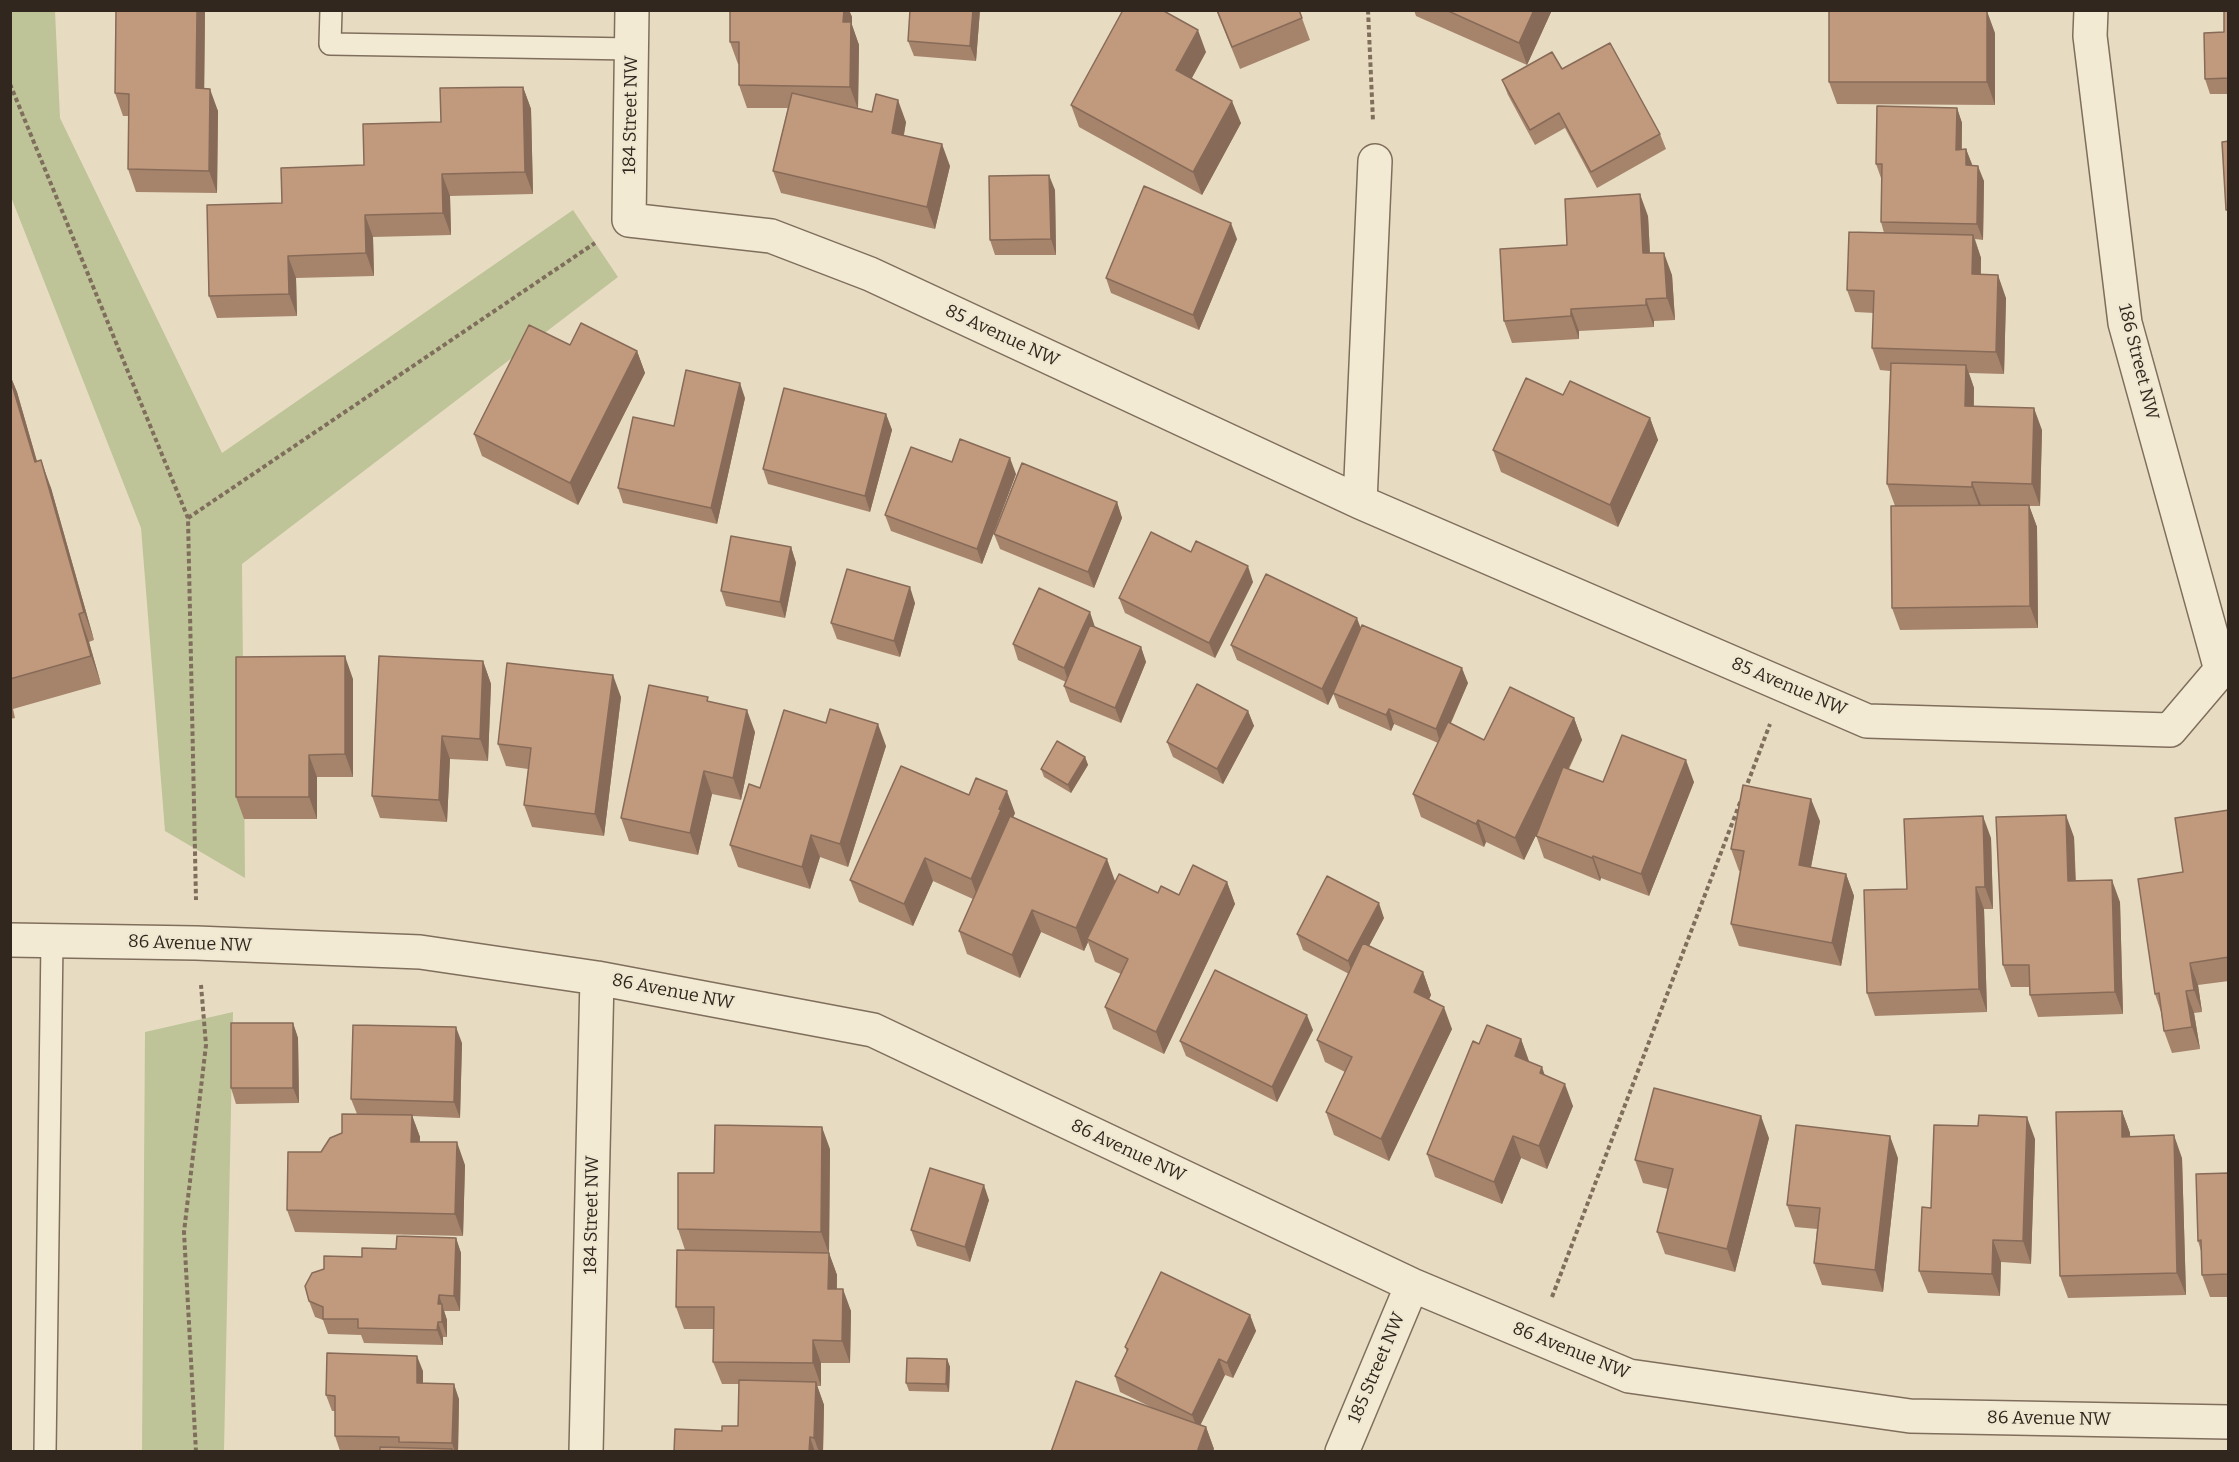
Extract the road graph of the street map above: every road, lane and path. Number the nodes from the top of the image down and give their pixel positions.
1 (331, 10) edge
2 (632, 10) edge
3 (1368, 10) edge
4 (2091, 10) edge
5 (632, 49) junction
6 (10, 84) edge
7 (1375, 161) joint
8 (629, 220) junction
9 (1359, 502) junction
10 (188, 518) junction
11 (2221, 670) joint
12 (1785, 686) junction
13 (10, 940) edge
14 (52, 941) junction
15 (196, 944) junction
16 (597, 978) junction
17 (1412, 1285) junction
18 (1537, 1337) junction
19 (2229, 1422) edge
20 (45, 1452) edge
21 (196, 1452) edge
22 (586, 1452) edge
23 (1341, 1452) edge

1 - 5 lane
2 - 5 street, 184 Street NW
3 - 7 path
4 - 11 street, 186 Street NW
5 - 8 street, 184 Street NW
6 - 10 path
7 - 9 street
8 - 9 street, 85 Avenue NW
8 - 10 path
9 - 12 street, 85 Avenue NW
10 - 15 path
11 - 12 street, 85 Avenue NW
12 - 18 path
13 - 14 street, 86 Avenue NW
14 - 15 street, 86 Avenue NW
14 - 20 lane
15 - 16 street, 86 Avenue NW
15 - 21 path
16 - 17 street, 86 Avenue NW
16 - 22 street, 184 Street NW
17 - 18 street, 86 Avenue NW
17 - 23 street, 185 Street NW
18 - 19 street, 86 Avenue NW

